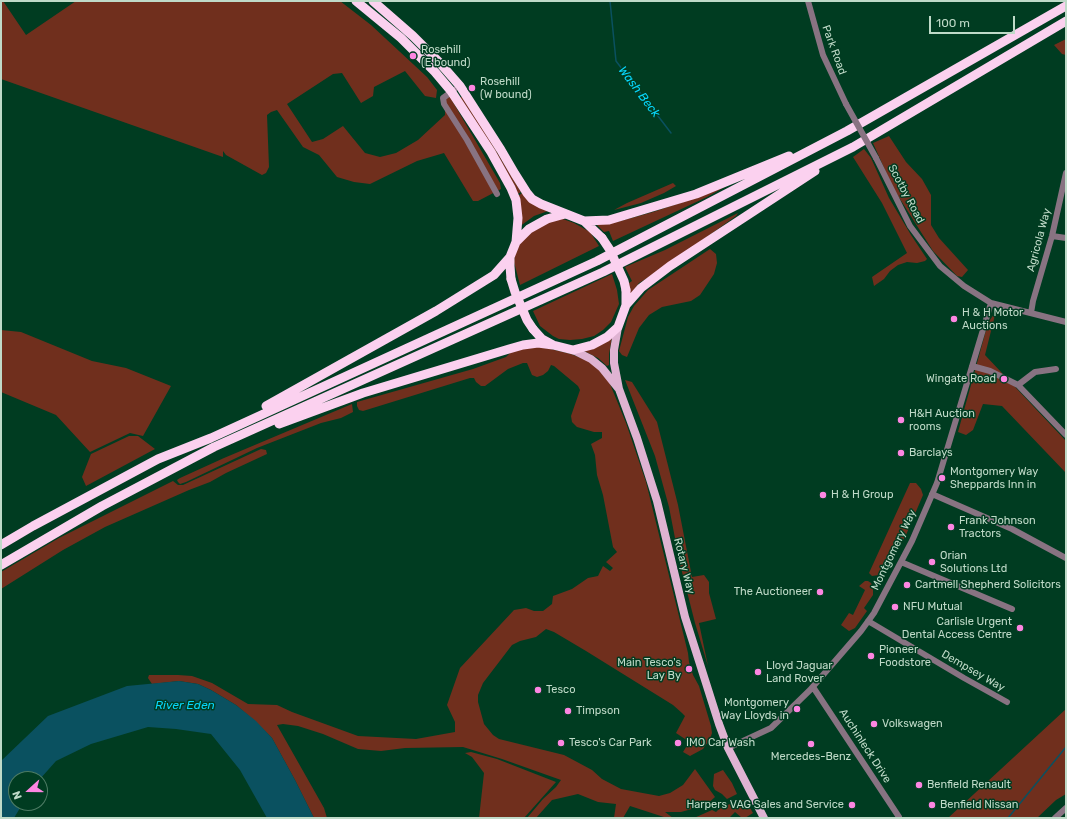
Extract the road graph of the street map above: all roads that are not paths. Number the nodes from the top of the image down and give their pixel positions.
1 (356, 1) edge
2 (373, 1) edge
3 (808, 1) edge
4 (1066, 6) edge
5 (1066, 21) edge
6 (460, 86) junction
7 (451, 91) junction
8 (847, 131) junction
9 (854, 146) junction
10 (876, 158) joint
11 (1066, 172) edge
12 (498, 194) dead end
13 (565, 214) junction
14 (584, 221) junction
15 (1052, 236) junction
16 (1066, 238) edge
17 (516, 242) junction
18 (510, 256) junction
19 (991, 303) junction
20 (626, 305) junction
21 (1031, 313) junction
22 (1066, 322) edge
23 (618, 326) junction
24 (552, 345) junction
25 (573, 350) junction
26 (972, 366) junction
27 (1056, 369) dead end
28 (1018, 385) junction
29 (619, 389) junction
30 (1066, 434) edge
31 (211, 438) junction
32 (214, 447) junction
33 (932, 494) junction
34 (1, 545) edge
35 (1066, 558) edge
36 (901, 562) junction
37 (1, 564) edge
38 (1012, 609) dead end
39 (868, 621) junction
40 (813, 687) junction
41 (1007, 702) dead end
42 (728, 748) junction
43 (1066, 808) edge
44 (899, 817) dead end
45 (764, 818) edge
46 (1055, 818) edge

1 - 7 highway
2 - 6 highway
3 - 10 street, Park Road, bridge
4 - 8 highway
5 - 9 highway
6 - 7 street
6 - 13 highway
7 - 12 street
7 - 17 highway
8 - 14 highway
8 - 31 highway
9 - 20 highway
9 - 32 highway
10 - 19 street, Scotby Road
11 - 15 street, Agricola Way
13 - 14 highway
13 - 17 highway
14 - 20 highway, bridge
15 - 16 street
15 - 21 street, Agricola Way
17 - 18 highway
18 - 24 highway, bridge
18 - 31 highway
19 - 21 street, Scotby Road
19 - 26 street, Montgomery Way
20 - 23 highway
21 - 22 street, Scotby Road
23 - 25 highway
23 - 29 main road, Rotary Way
24 - 25 highway
24 - 32 highway
25 - 29 main road, Rotary Way
26 - 28 street
26 - 33 street, Montgomery Way
27 - 28 street
28 - 30 street
29 - 42 main road, Rotary Way
31 - 34 highway
32 - 37 highway
33 - 35 street
33 - 36 street, Montgomery Way
36 - 38 street
36 - 39 street, Montgomery Way
39 - 40 street, Montgomery Way
39 - 41 street, Dempsey Way
40 - 42 street, Montgomery Way
40 - 44 street, Auchinleck Drive
42 - 45 main road, Rotary Way
43 - 46 street

